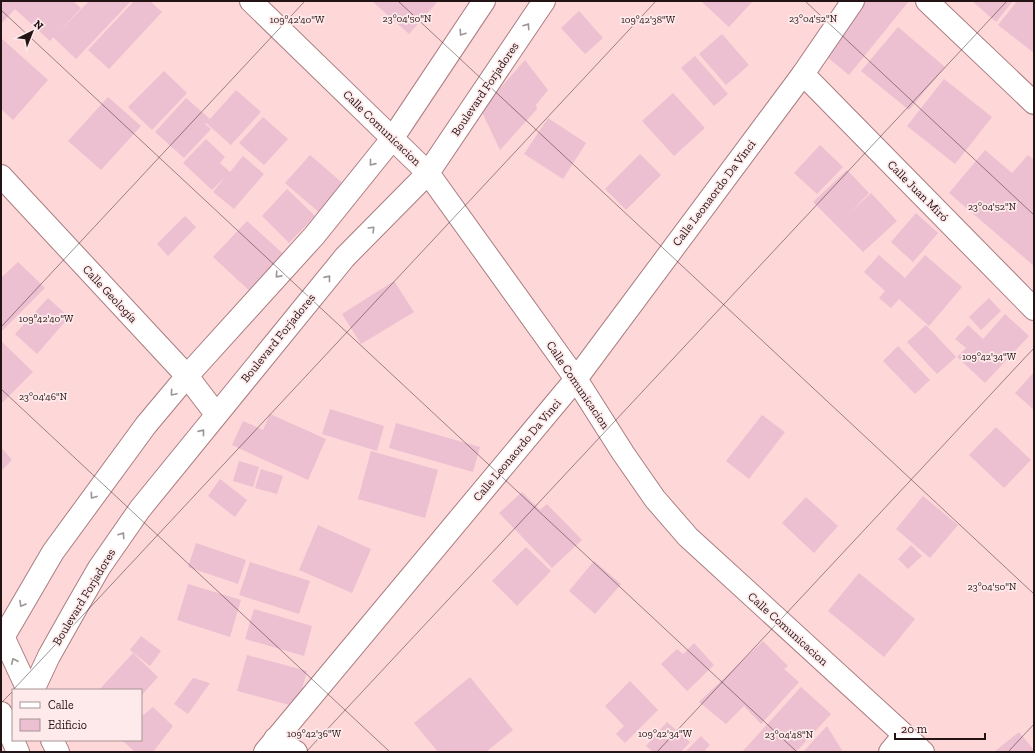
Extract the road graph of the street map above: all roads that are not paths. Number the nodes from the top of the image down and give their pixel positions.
1 (251, 1) edge
2 (484, 1) edge
3 (544, 1) edge
4 (852, 1) edge
5 (927, 1) edge
6 (803, 74) junction
7 (1034, 103) edge
8 (392, 139) junction
9 (428, 173) junction
10 (1, 176) edge
11 (1034, 309) edge
12 (187, 376) junction
13 (576, 379) junction
14 (216, 414) junction
15 (2, 637) edge
16 (28, 689) edge
17 (33, 689) edge
18 (1, 714) edge
19 (904, 735) junction
20 (52, 741) edge
21 (11, 745) edge
22 (270, 745) edge
23 (58, 752) edge
24 (296, 752) edge
25 (890, 752) edge
26 (923, 752) edge

1 - 8 street, Calle Comunicacion
2 -> 8 street
9 -> 3 street, Boulevard Forjadores
4 - 6 street, Calle Leonaordo Da Vinci
5 - 7 street
6 - 11 street, Calle Juan Miró
6 - 13 street, Calle Leonaordo Da Vinci
8 - 9 street, Calle Comunicacion
8 -> 12 street
9 - 13 street, Calle Comunicacion
14 -> 9 street, Boulevard Forjadores
10 - 12 street, Calle Geología
12 - 14 street, Calle Geología
12 -> 15 street
13 - 19 street, Calle Comunicacion
13 - 22 street, Calle Leonaordo Da Vinci
17 -> 14 street, Boulevard Forjadores
16 -> 15 street
18 - 21 street
19 - 25 street
19 - 26 street, Calle Comunicacion
20 - 23 street
22 - 24 street

